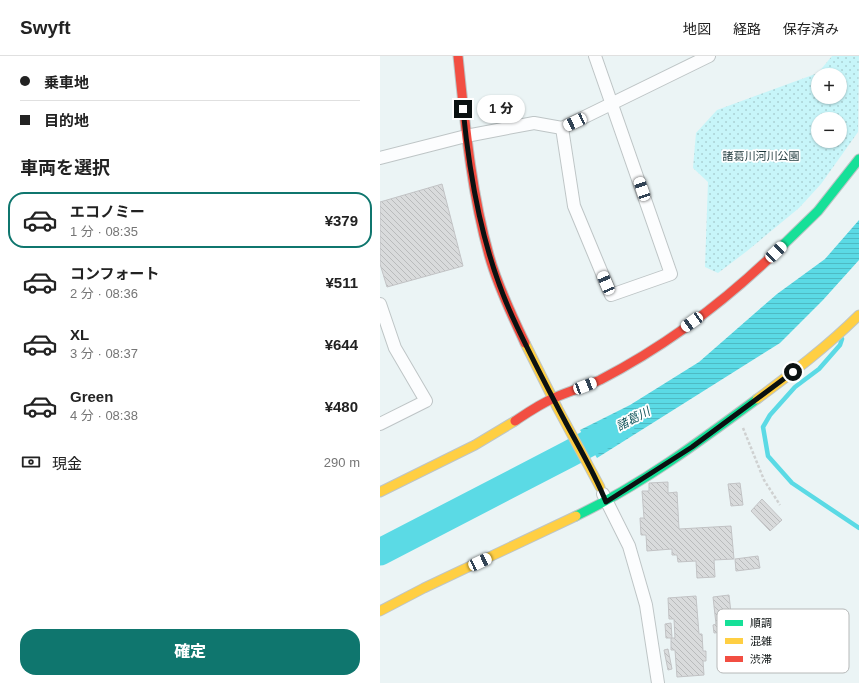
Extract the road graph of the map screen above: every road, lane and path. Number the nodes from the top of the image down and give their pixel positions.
1 (458, 56) edge
2 (595, 56) edge
3 (709, 56) edge
4 (613, 104) junction
5 (562, 128) junction
6 (466, 136) junction
7 (380, 158) edge
8 (859, 159) edge
9 (380, 304) edge
10 (859, 315) edge
11 (554, 398) junction
12 (738, 413) junction
13 (380, 424) edge
14 (600, 487) joint
15 (380, 492) edge
16 (606, 502) junction
17 (780, 505) dead end
18 (380, 610) edge
19 (658, 683) edge

1 - 6 street
2 - 4 street
3 - 4 street
4 - 5 street
4 - 5 street
5 - 6 street
6 - 7 street
6 - 11 street
8 - 11 street
9 - 13 street
10 - 12 street
11 - 14 street
11 - 15 street
12 - 16 street
12 - 17 path
14 - 16 street
16 - 18 street
16 - 19 street

